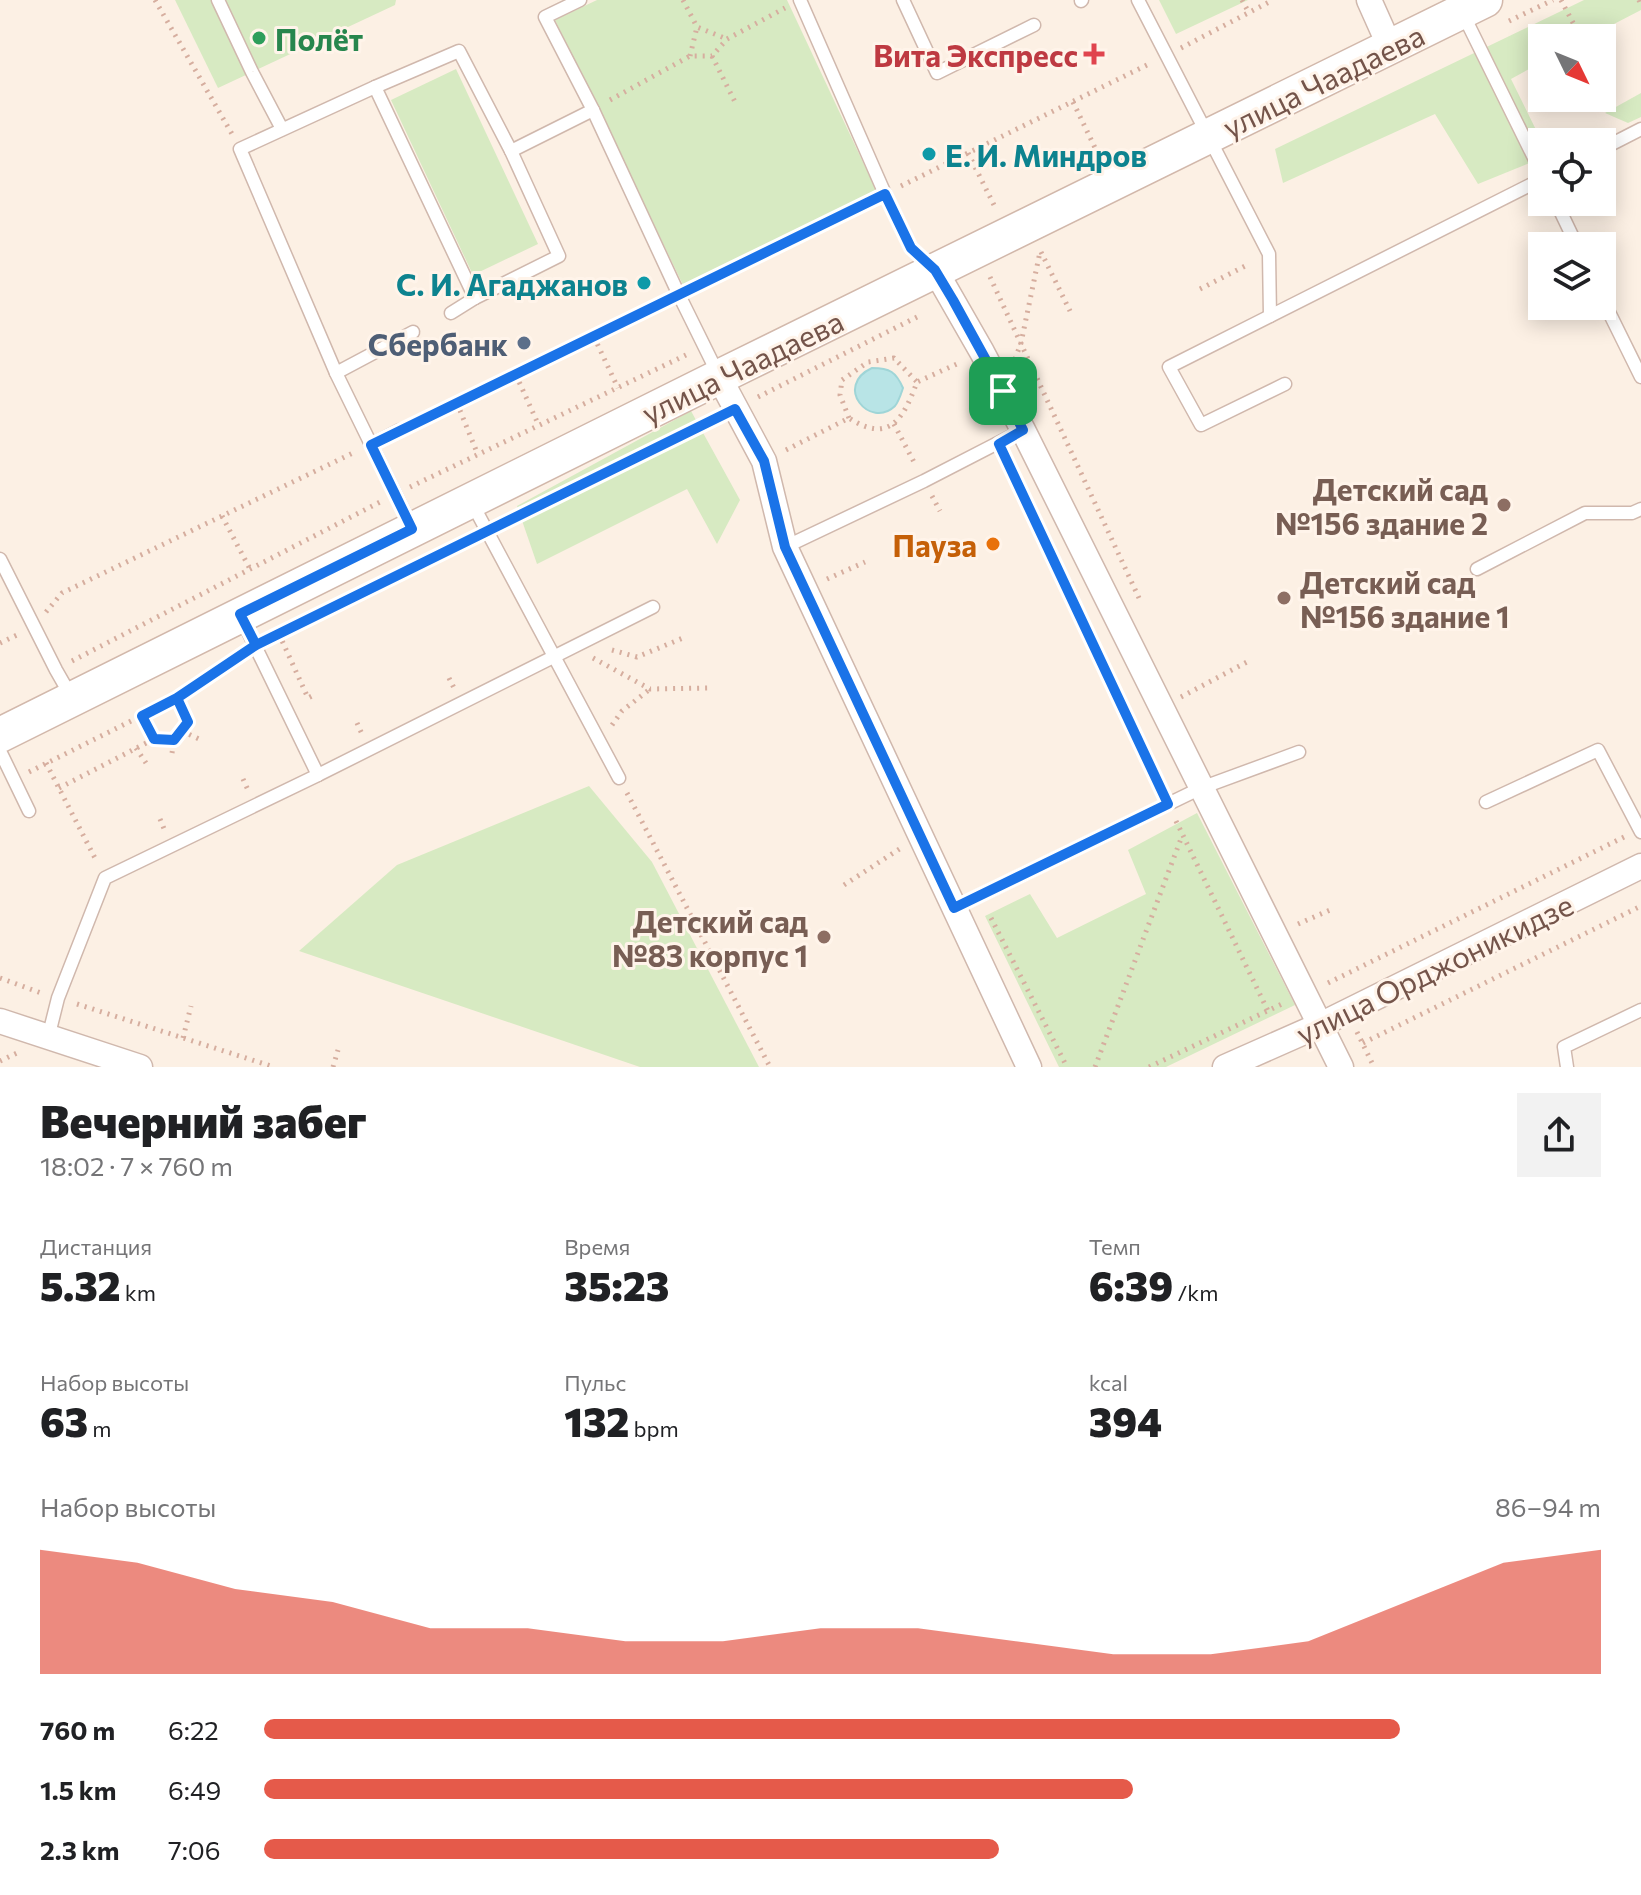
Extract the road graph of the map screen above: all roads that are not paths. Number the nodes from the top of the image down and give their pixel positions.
1 (218, 0) edge
2 (580, 0) edge
3 (800, 0) edge
4 (903, 0) edge
5 (1138, 0) edge
6 (1369, 0) edge
7 (1474, 6) edge
8 (1034, 25) dead end
9 (1390, 47) junction
10 (375, 87) junction
11 (593, 110) junction
12 (282, 129) junction
13 (1641, 129) edge
14 (1208, 136) junction
15 (1528, 141) edge
16 (1616, 142) edge
17 (511, 151) junction
18 (1528, 183) edge
19 (935, 270) junction
20 (475, 298) junction
21 (451, 313) dead end
22 (1270, 316) junction
23 (1613, 320) edge
24 (413, 332) dead end
25 (336, 373) junction
26 (719, 377) junction
27 (1641, 377) edge
28 (1285, 384) dead end
29 (400, 430) road end
30 (1023, 430) junction
31 (371, 445) junction
32 (471, 500) junction
33 (1641, 509) edge
34 (412, 529) junction
35 (785, 547) junction
36 (0, 559) edge
37 (1477, 569) dead end
38 (653, 607) dead end
39 (240, 614) junction
40 (555, 658) junction
41 (73, 699) junction
42 (0, 735) edge
43 (0, 751) edge
44 (1299, 752) dead end
45 (318, 775) junction
46 (619, 778) road end
47 (1201, 788) junction
48 (1486, 802) dead end
49 (29, 811) dead end
50 (1640, 830) edge
51 (1641, 866) edge
52 (954, 908) junction
53 (1641, 1010) edge
54 (0, 1021) edge
55 (1320, 1025) junction
56 (48, 1038) junction
57 (1338, 1062) edge
58 (140, 1067) edge
59 (1029, 1067) edge
60 (1225, 1067) edge
61 (1567, 1067) edge

1 - 12 lane
2 - 11 lane
3 - 19 lane
4 - 8 lane
5 - 14 lane
6 - 9 street
7 - 9 street, улица Чаадаева
7 - 15 lane
9 - 14 street, улица Чаадаева
10 - 12 lane
10 - 17 lane
10 - 20 lane
11 - 17 lane
11 - 26 lane
12 - 25 lane
13 - 16 lane
14 - 19 street, улица Чаадаева
14 - 22 lane
17 - 20 lane
18 - 22 lane
19 - 26 street, улица Чаадаева
19 - 30 street
20 - 21 lane
22 - 28 lane
23 - 27 lane
24 - 25 lane
25 - 31 lane
26 - 32 street, улица Чаадаева
26 - 35 street
29 - 31 lane
30 - 35 lane
30 - 47 street
31 - 34 lane
32 - 34 street, улица Чаадаева
32 - 40 lane
33 - 37 lane
34 - 39 street, улица Чаадаева
35 - 52 street
36 - 41 lane
38 - 40 lane
39 - 41 street, улица Чаадаева
39 - 45 lane
40 - 45 lane
40 - 46 lane
41 - 42 street, улица Чаадаева
43 - 49 lane
44 - 47 lane
45 - 56 lane
47 - 52 lane
47 - 55 street
48 - 50 lane
51 - 55 street, улица Орджоникидзе
52 - 59 street
53 - 61 lane
54 - 56 street
55 - 57 street
55 - 60 street, улица Орджоникидзе
56 - 58 street

